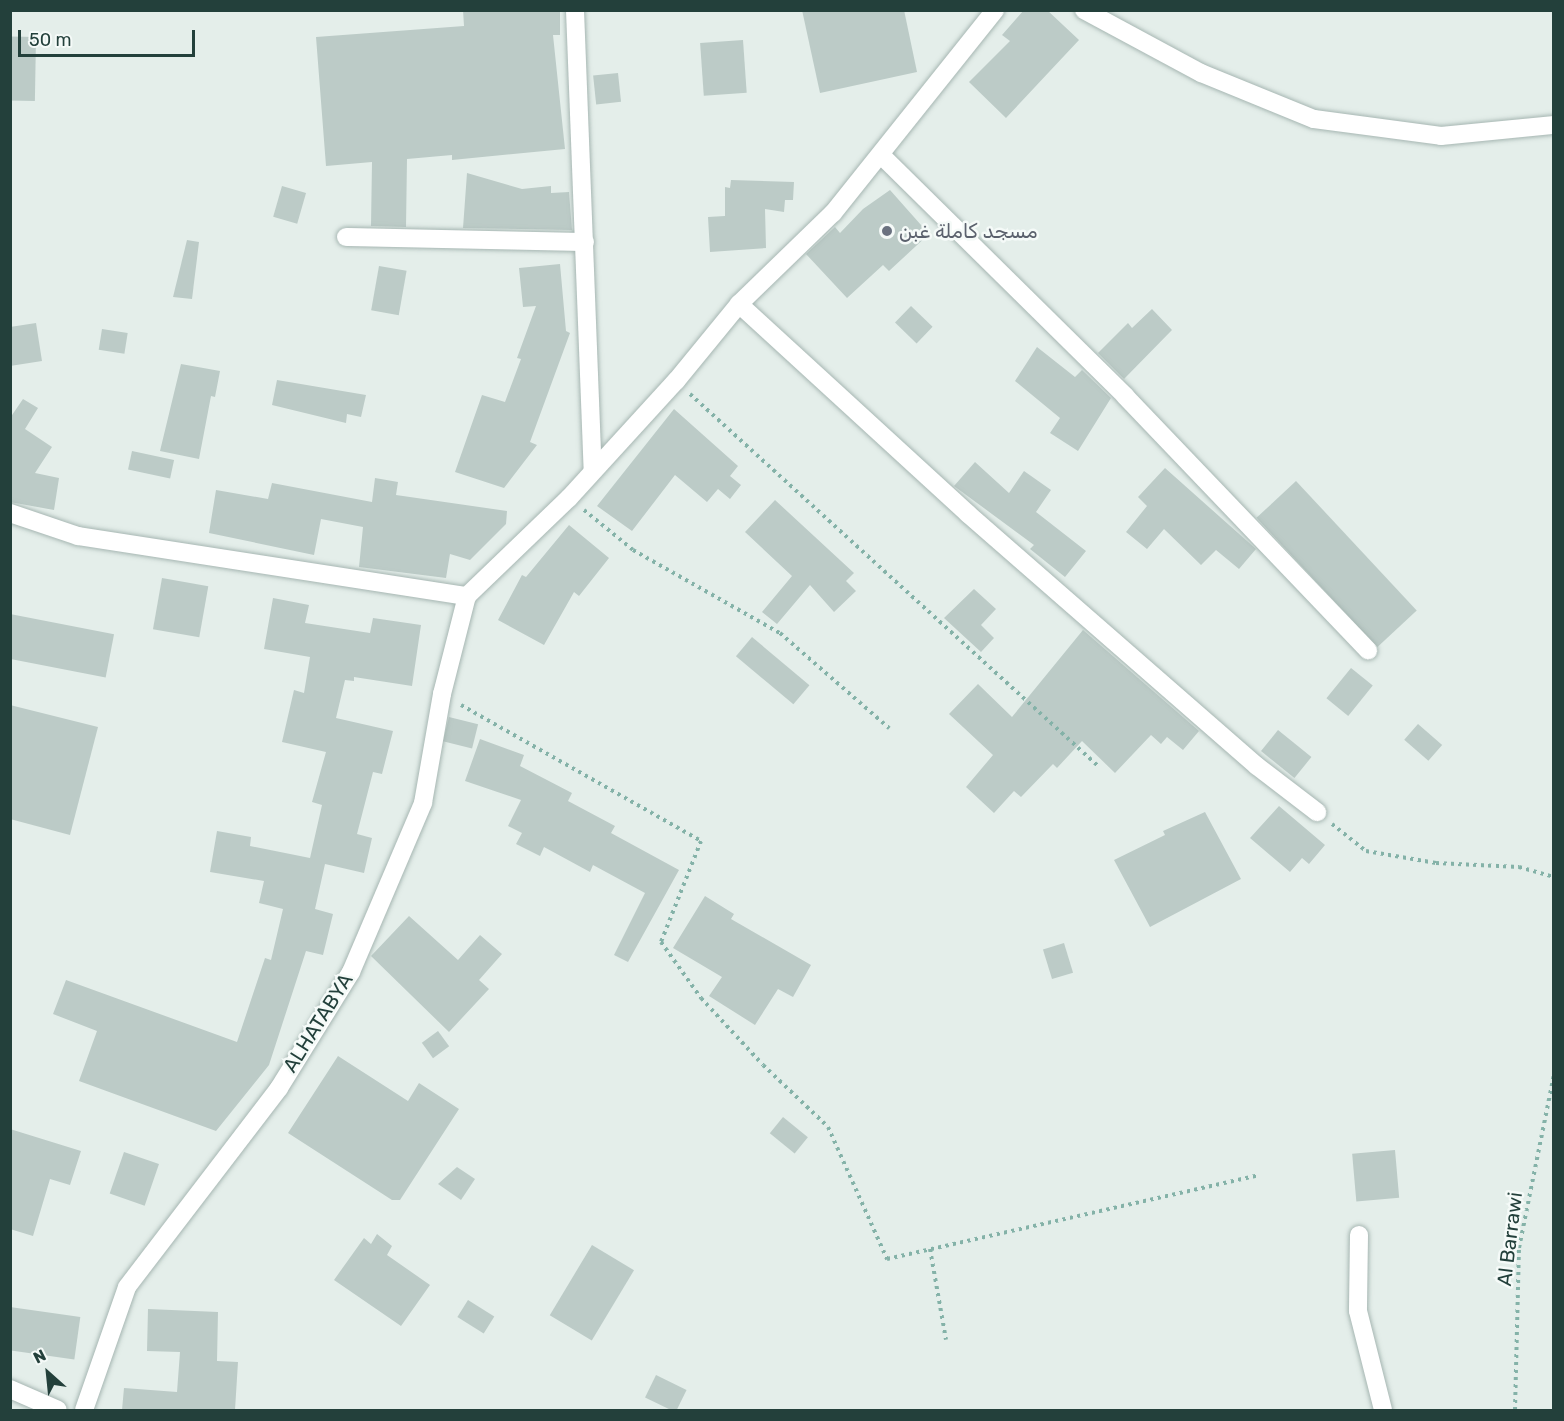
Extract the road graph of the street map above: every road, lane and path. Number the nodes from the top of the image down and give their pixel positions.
1 (575, 10) edge
2 (995, 10) edge
3 (1084, 10) edge
4 (1554, 125) edge
5 (881, 155) junction
6 (346, 237) dead end
7 (585, 242) junction
8 (739, 304) junction
9 (676, 381) junction
10 (593, 469) junction
11 (569, 498) junction
12 (10, 513) edge
13 (467, 596) junction
14 (1368, 650) dead end
15 (442, 694) junction
16 (889, 728) dead end
17 (1096, 765) dead end
18 (1317, 812) joint
19 (1554, 877) edge
20 (1554, 1074) edge
21 (1260, 1174) dead end
22 (1359, 1235) dead end
23 (930, 1249) junction
24 (946, 1340) dead end
25 (10, 1389) edge
26 (58, 1410) edge
27 (84, 1410) edge
28 (1383, 1410) edge
29 (1515, 1410) edge

1 - 7 street
2 - 5 street
3 - 4 street
5 - 8 street
5 - 14 street
6 - 7 street
7 - 10 street
8 - 9 street
8 - 18 street
9 - 10 street
9 - 17 path
10 - 11 street
11 - 13 street
11 - 16 path
12 - 13 street
13 - 15 street, ALHATABYA
15 - 23 path
15 - 27 street, ALHATABYA
18 - 19 path
20 - 29 path, Al Barrawi
21 - 23 path
22 - 28 street
23 - 24 path
25 - 26 street

